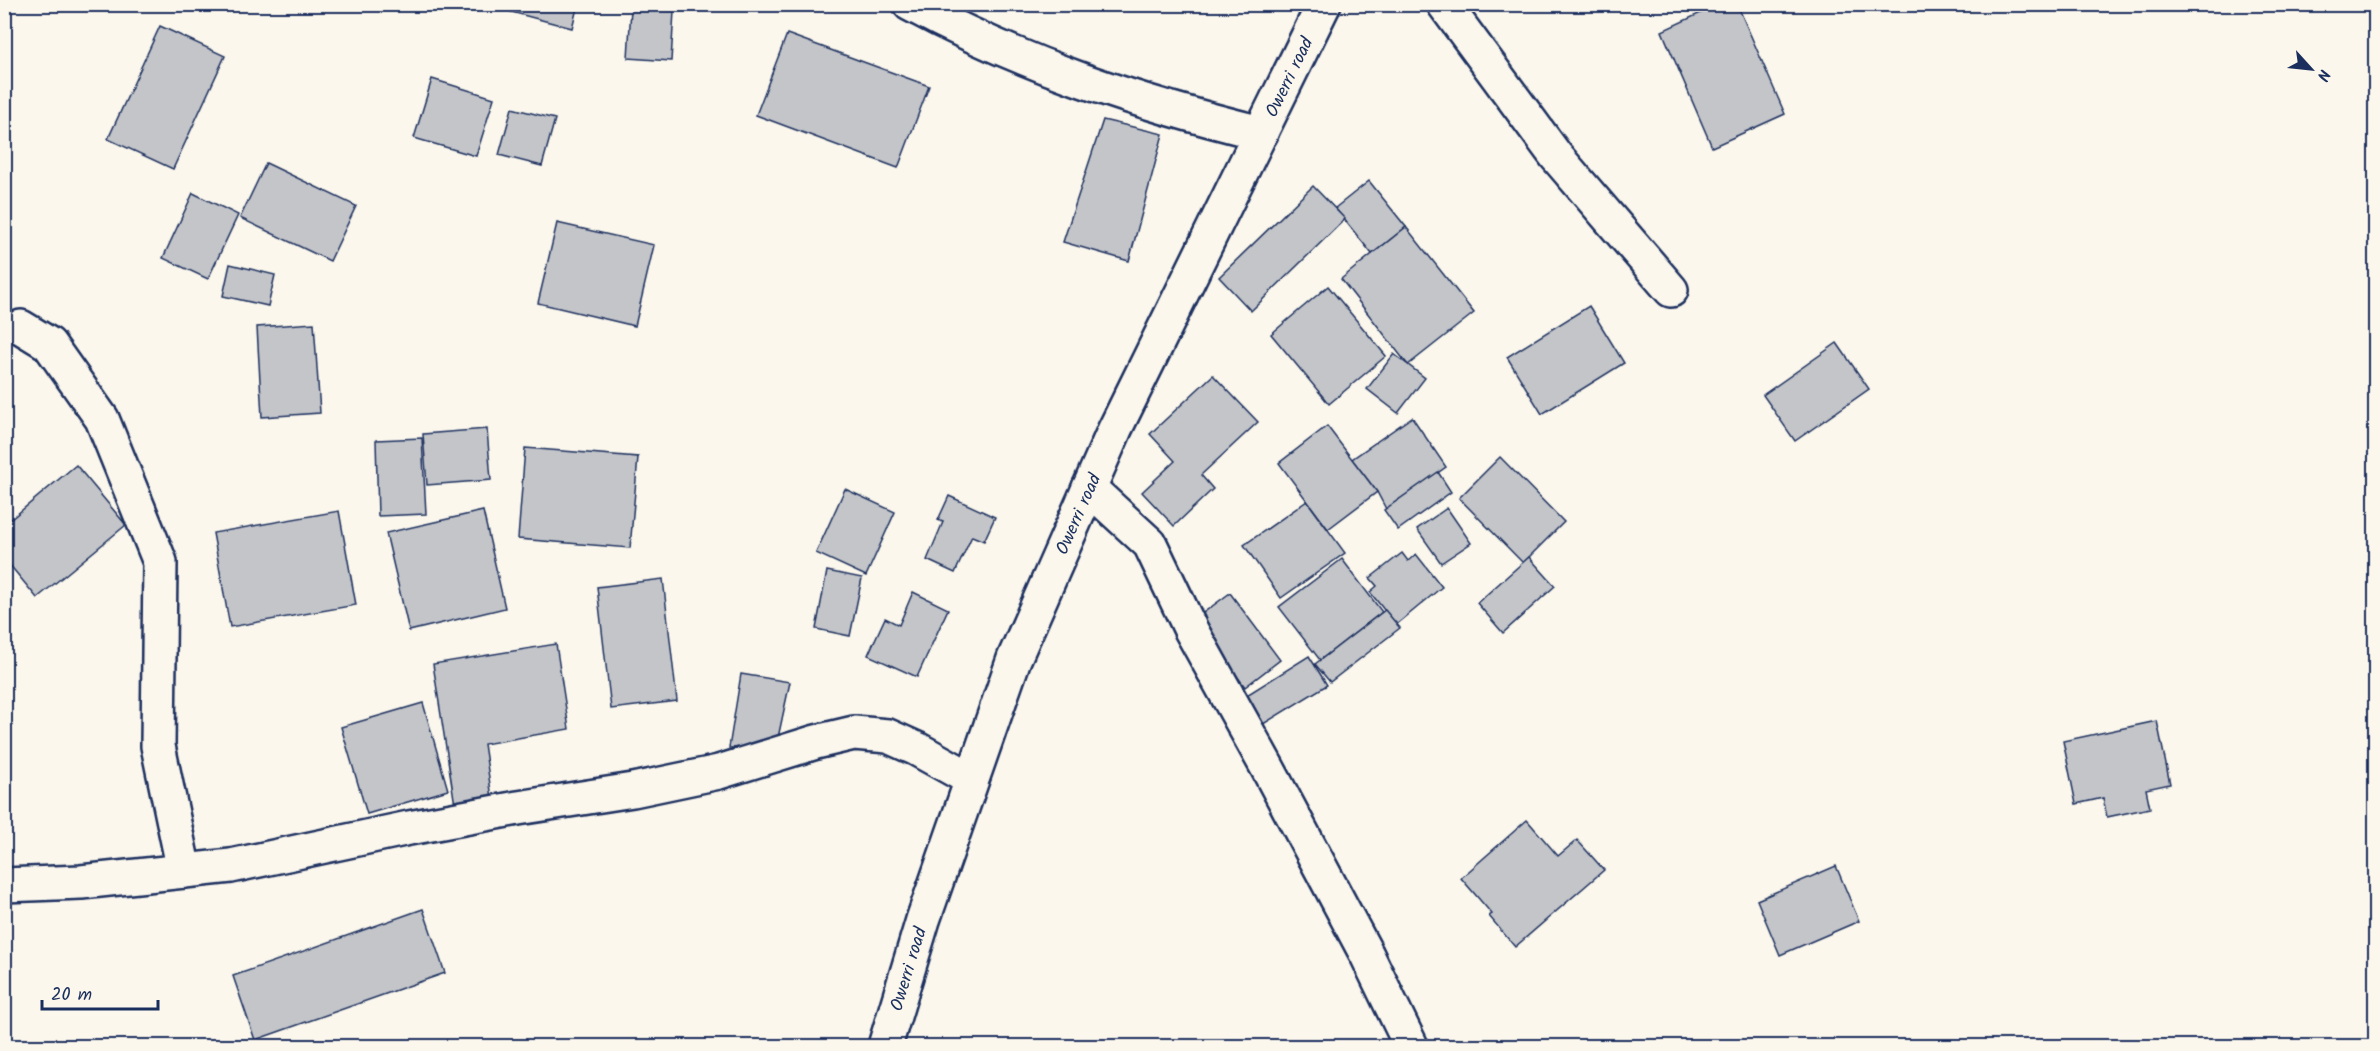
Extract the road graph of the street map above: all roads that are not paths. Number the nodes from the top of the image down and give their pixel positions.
1 (910, 4) edge
2 (1324, 4) edge
3 (1444, 4) edge
4 (1261, 133) junction
5 (1671, 290) dead end
6 (21, 327) dead end
7 (1089, 488) junction
8 (971, 779) junction
9 (184, 871) junction
10 (4, 885) edge
11 (885, 1047) edge
12 (1411, 1047) edge

1 - 4 street
2 - 4 street, Owerri road
3 - 5 street
4 - 7 street, Owerri road
6 - 9 street
7 - 8 street, Owerri road
7 - 12 street
8 - 9 street
8 - 11 street, Owerri road
9 - 10 street

